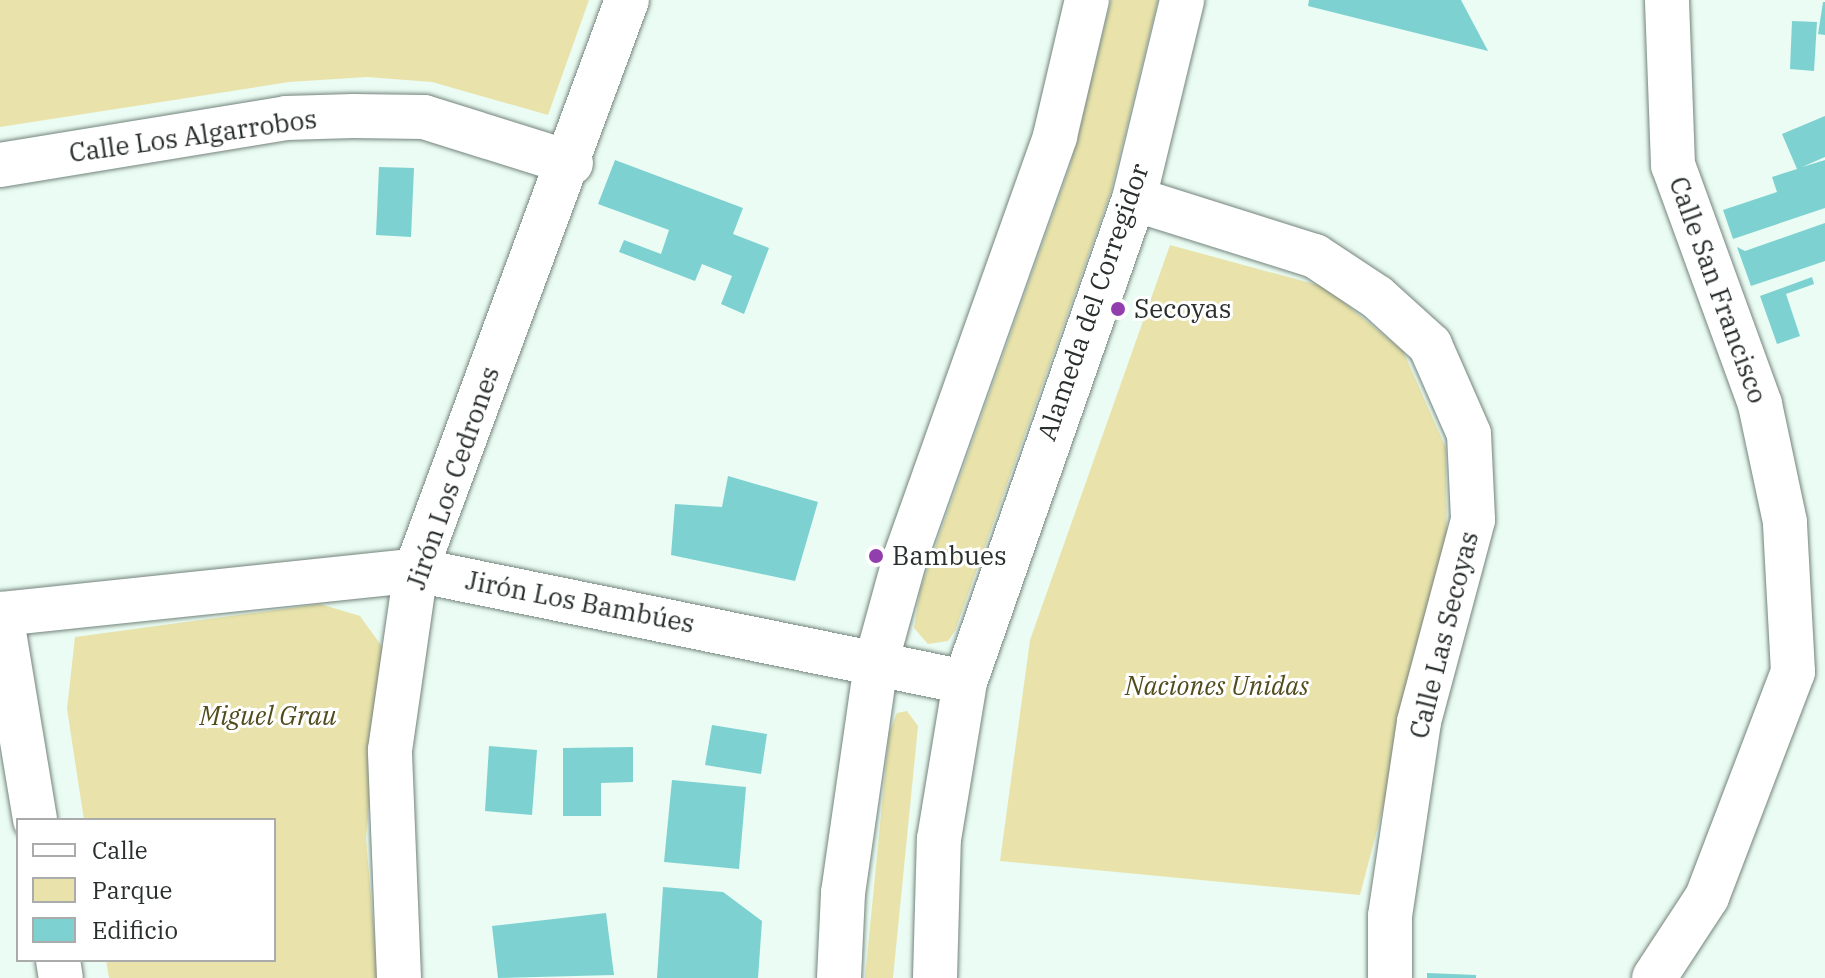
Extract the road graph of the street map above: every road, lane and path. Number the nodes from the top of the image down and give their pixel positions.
1 (627, 0) edge
2 (1087, 0) edge
3 (1182, 0) edge
4 (1667, 0) edge
5 (571, 163) junction
6 (0, 165) edge
7 (1134, 199) junction
8 (416, 570) junction
9 (1, 614) edge
10 (1825, 640) edge
11 (876, 663) junction
12 (1793, 672) junction
13 (965, 682) junction
14 (35, 818) edge
15 (399, 978) edge
16 (839, 978) edge
17 (935, 978) edge
18 (1390, 978) edge
19 (1654, 978) edge

1 - 5 street, Jirón Los Cedrones
2 - 11 street
3 - 7 street, Alameda del Corregidor
4 - 12 street, Calle San Francisco
5 - 6 street, Calle Los Algarrobos
5 - 8 street, Jirón Los Cedrones
7 - 13 street, Alameda del Corregidor
7 - 18 street, Calle Las Secoyas
8 - 9 street, Jirón Los Bambúes
8 - 11 street, Jirón Los Bambúes
8 - 15 street, Jirón Los Cedrones
9 - 14 street
10 - 12 street
11 - 13 street, Jirón Los Bambúes
11 - 16 street
12 - 19 street, Calle San Francisco
13 - 17 street, Alameda del Corregidor

